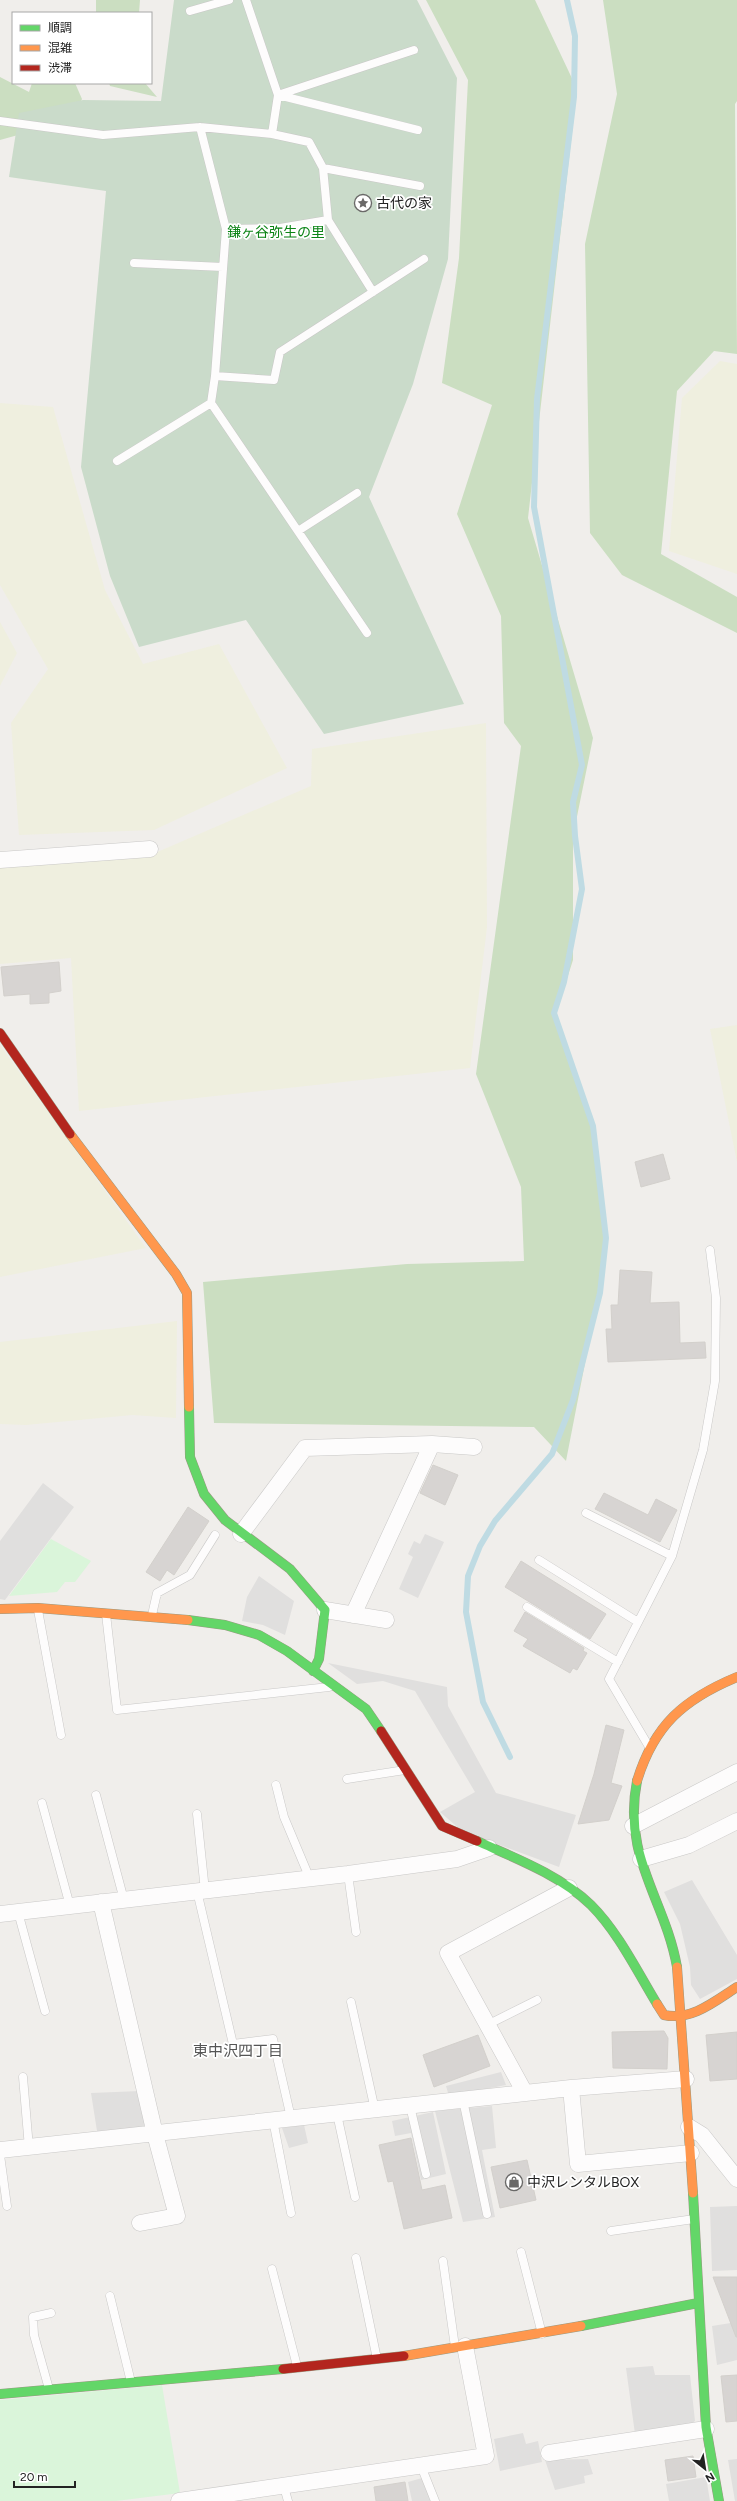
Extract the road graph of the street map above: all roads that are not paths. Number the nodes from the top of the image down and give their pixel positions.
1 (229, 0) edge
2 (246, 0) edge
3 (190, 11) dead end
4 (414, 50) dead end
5 (278, 95) junction
6 (0, 121) edge
7 (200, 126) junction
8 (418, 130) dead end
9 (272, 134) junction
10 (324, 168) junction
11 (420, 186) dead end
12 (328, 220) junction
13 (226, 229) junction
14 (424, 258) dead end
15 (134, 263) dead end
16 (223, 266) junction
17 (373, 292) junction
18 (215, 376) junction
19 (211, 403) junction
20 (117, 461) dead end
21 (357, 493) dead end
22 (298, 531) junction
23 (367, 633) dead end
24 (150, 849) dead end
25 (0, 860) edge
26 (0, 1033) edge
27 (710, 1250) dead end
28 (432, 1444) junction
29 (474, 1448) dead end
30 (586, 1513) dead end
31 (240, 1534) junction
32 (215, 1535) dead end
33 (672, 1556) junction
34 (539, 1560) dead end
35 (527, 1607) dead end
36 (38, 1608) junction
37 (0, 1609) edge
38 (325, 1610) junction
39 (106, 1613) junction
40 (353, 1615) junction
41 (152, 1616) junction
42 (386, 1620) dead end
43 (638, 1622) junction
44 (618, 1662) junction
45 (313, 1671) junction
46 (737, 1677) edge
47 (334, 1686) junction
48 (61, 1735) dead end
49 (650, 1748) junction
50 (408, 1770) junction
51 (737, 1772) edge
52 (347, 1779) dead end
53 (276, 1785) dead end
54 (96, 1795) dead end
55 (42, 1803) dead end
56 (197, 1814) dead end
57 (737, 1821) edge
58 (633, 1826) junction
59 (489, 1848) junction
60 (641, 1859) junction
61 (348, 1874) junction
62 (310, 1879) junction
63 (569, 1888) junction
64 (201, 1891) junction
65 (124, 1900) junction
66 (101, 1902) junction
67 (70, 1906) junction
68 (18, 1912) junction
69 (0, 1914) edge
70 (356, 1932) dead end
71 (737, 1987) edge
72 (537, 2000) dead end
73 (351, 2002) dead end
74 (45, 2011) dead end
75 (679, 2018) junction
76 (487, 2025) junction
77 (22, 2077) dead end
78 (686, 2079) junction
79 (571, 2088) junction
80 (525, 2093) junction
81 (464, 2100) junction
82 (410, 2106) junction
83 (375, 2110) junction
84 (337, 2114) junction
85 (291, 2118) junction
86 (273, 2120) junction
87 (689, 2127) junction
88 (155, 2134) junction
89 (29, 2148) junction
90 (0, 2150) edge
91 (691, 2154) junction
92 (0, 2155) edge
93 (426, 2174) dead end
94 (737, 2179) edge
95 (355, 2197) dead end
96 (7, 2206) dead end
97 (292, 2213) dead end
98 (487, 2214) dead end
99 (695, 2219) junction
100 (140, 2222) dead end
101 (611, 2231) dead end
102 (521, 2252) dead end
103 (356, 2258) dead end
104 (443, 2261) dead end
105 (272, 2269) dead end
106 (110, 2296) dead end
107 (698, 2303) junction
108 (51, 2313) dead end
109 (542, 2334) junction
110 (460, 2347) junction
111 (377, 2360) junction
112 (297, 2367) junction
113 (131, 2382) junction
114 (49, 2390) junction
115 (0, 2394) edge
116 (706, 2429) junction
117 (549, 2453) dead end
118 (421, 2466) junction
119 (286, 2494) edge
120 (186, 2501) edge
121 (435, 2501) edge
122 (719, 2501) edge

1 - 3 lane
2 - 5 lane
4 - 5 lane
5 - 8 lane
5 - 9 lane
6 - 7 lane
7 - 9 lane
7 - 13 lane
9 - 10 lane
10 - 11 lane
10 - 12 lane
12 - 13 lane
12 - 17 lane
13 - 16 lane
14 - 17 lane
15 - 16 lane
16 - 18 lane
17 - 18 lane
18 - 19 lane
19 - 20 lane
19 - 22 lane
21 - 22 lane
22 - 23 lane
24 - 25 street
26 - 31 street
27 - 33 lane
28 - 29 street
28 - 31 street
28 - 40 street
30 - 33 lane
31 - 38 street
32 - 41 lane
33 - 43 lane
34 - 43 lane
35 - 44 lane
36 - 37 street
36 - 39 street
36 - 48 lane
38 - 40 street
38 - 45 street
39 - 41 street
39 - 47 lane
40 - 42 street
41 - 45 street
43 - 44 lane
44 - 49 lane
45 - 47 street
46 - 49 street
47 - 50 street
49 - 58 street
50 - 52 lane
50 - 59 street
51 - 58 street
53 - 62 lane
54 - 65 lane
55 - 67 lane
56 - 64 lane
57 - 60 street
58 - 60 street
59 - 61 street
59 - 63 street
60 - 75 street
61 - 62 street
61 - 70 lane
62 - 64 street
63 - 75 street
63 - 76 street
64 - 65 street
64 - 85 lane
65 - 66 street
66 - 67 street
66 - 88 street
67 - 68 street
68 - 69 street
68 - 74 lane
71 - 75 street
72 - 76 lane
73 - 83 lane
75 - 78 street
76 - 80 street
77 - 89 lane
78 - 79 street
78 - 87 street
79 - 80 street
79 - 91 street
80 - 81 street
81 - 82 street
81 - 98 lane
82 - 83 street
82 - 93 lane
83 - 84 street
84 - 85 street
84 - 95 lane
85 - 86 street
86 - 88 street
86 - 97 lane
87 - 91 street
87 - 94 street
88 - 89 street
88 - 100 street
89 - 90 street
91 - 99 street
92 - 96 lane
99 - 101 lane
99 - 107 street
102 - 109 lane
103 - 111 lane
104 - 110 lane
105 - 112 lane
106 - 113 lane
107 - 109 street
107 - 116 street
108 - 114 lane
109 - 110 street
110 - 111 street
110 - 118 street
111 - 112 street
112 - 113 street
113 - 114 street
114 - 115 street
116 - 117 street
116 - 122 street
118 - 119 street
118 - 121 lane
119 - 120 street

